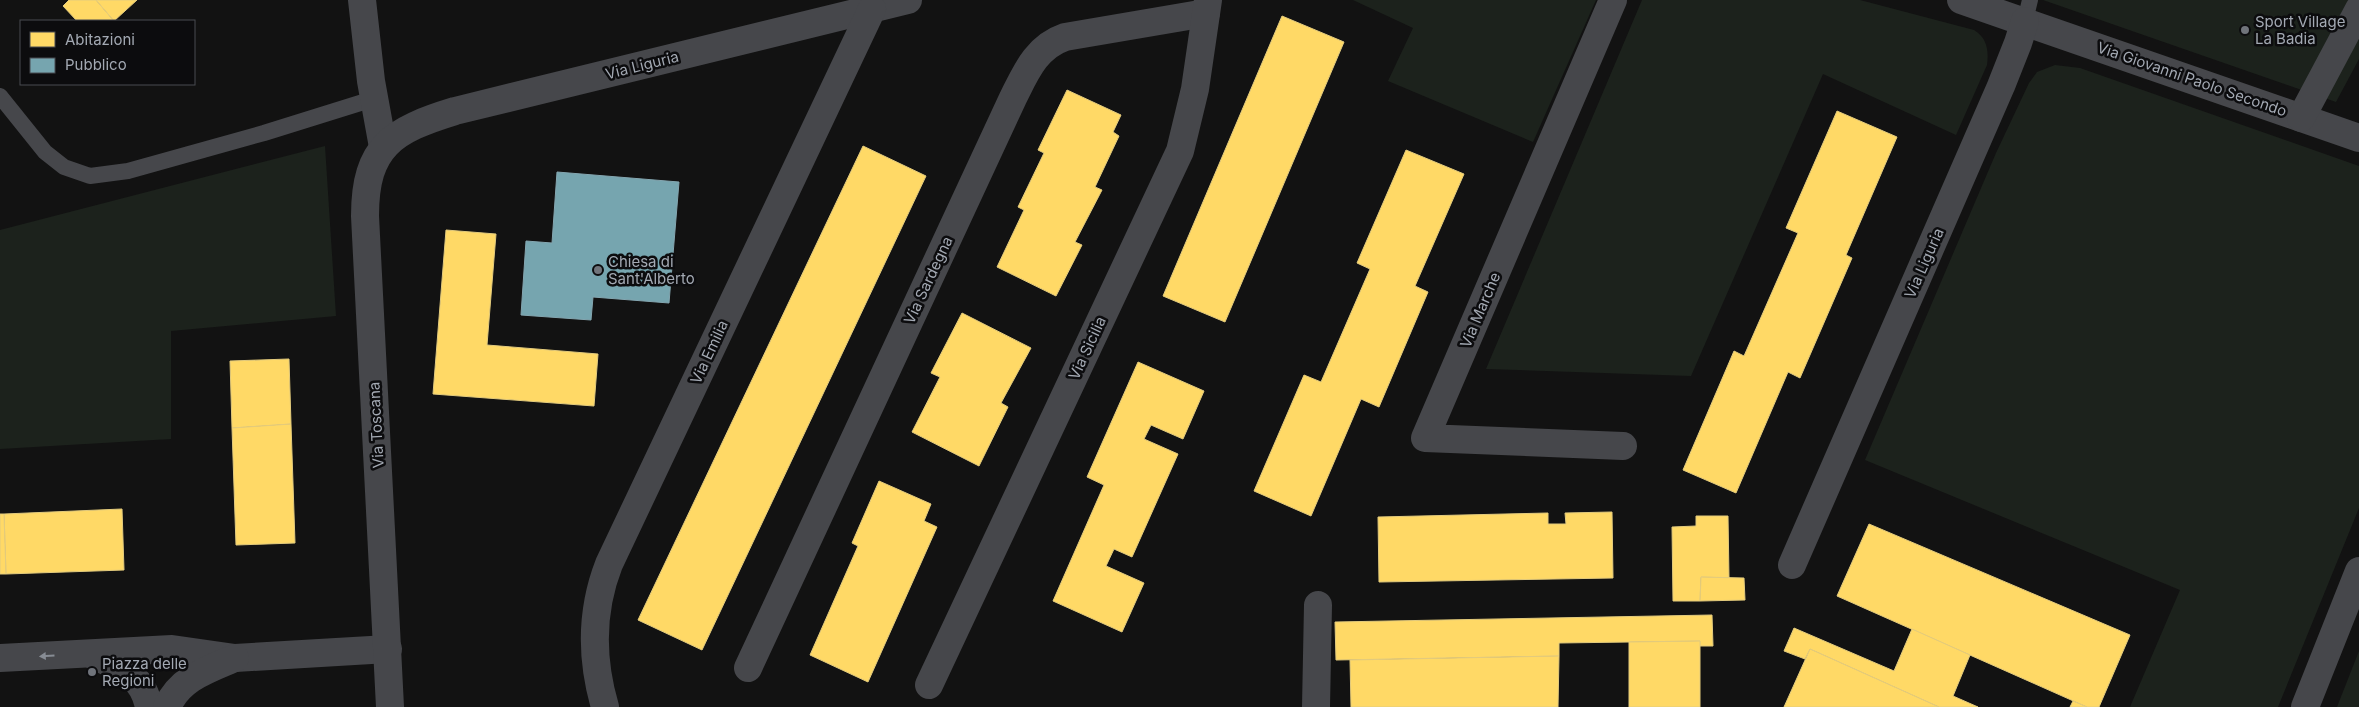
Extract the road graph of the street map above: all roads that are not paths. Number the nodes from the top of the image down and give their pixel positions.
1 (362, 0) edge
2 (908, 0) edge
3 (1613, 0) edge
4 (1961, 0) edge
5 (1207, 7) edge
6 (872, 9) junction
7 (2359, 9) edge
8 (2027, 10) edge
9 (0, 96) edge
10 (374, 99) junction
11 (2302, 118) junction
12 (2359, 138) edge
13 (383, 147) junction
14 (1623, 446) dead end
15 (1792, 565) dead end
16 (2359, 572) edge
17 (1318, 605) dead end
18 (388, 649) junction
19 (90, 653) junction
20 (0, 658) edge
21 (234, 658) junction
22 (748, 668) dead end
23 (928, 685) dead end
24 (149, 707) edge
25 (167, 707) edge
26 (390, 707) edge
27 (604, 707) edge
28 (1316, 707) edge
29 (2305, 707) edge

1 - 10 street
2 - 6 street, Via Liguria
3 - 14 street, Via Marche
4 - 8 street
5 - 22 street, Via Sardegna
5 - 23 street, Via Sicilia
6 - 13 street, Via Liguria
6 - 27 street, Via Emilia
7 - 11 street
8 - 11 street, Via Giovanni Paolo Secondo
8 - 15 street, Via Liguria
9 - 10 lane
10 - 13 street
11 - 12 street, Via Giovanni Paolo Secondo
13 - 18 street, Via Toscana
16 - 29 street
17 - 28 street
18 - 21 street
18 - 26 street, Via Toscana
19 -> 20 street
19 - 21 street
19 - 24 street
21 - 25 street

